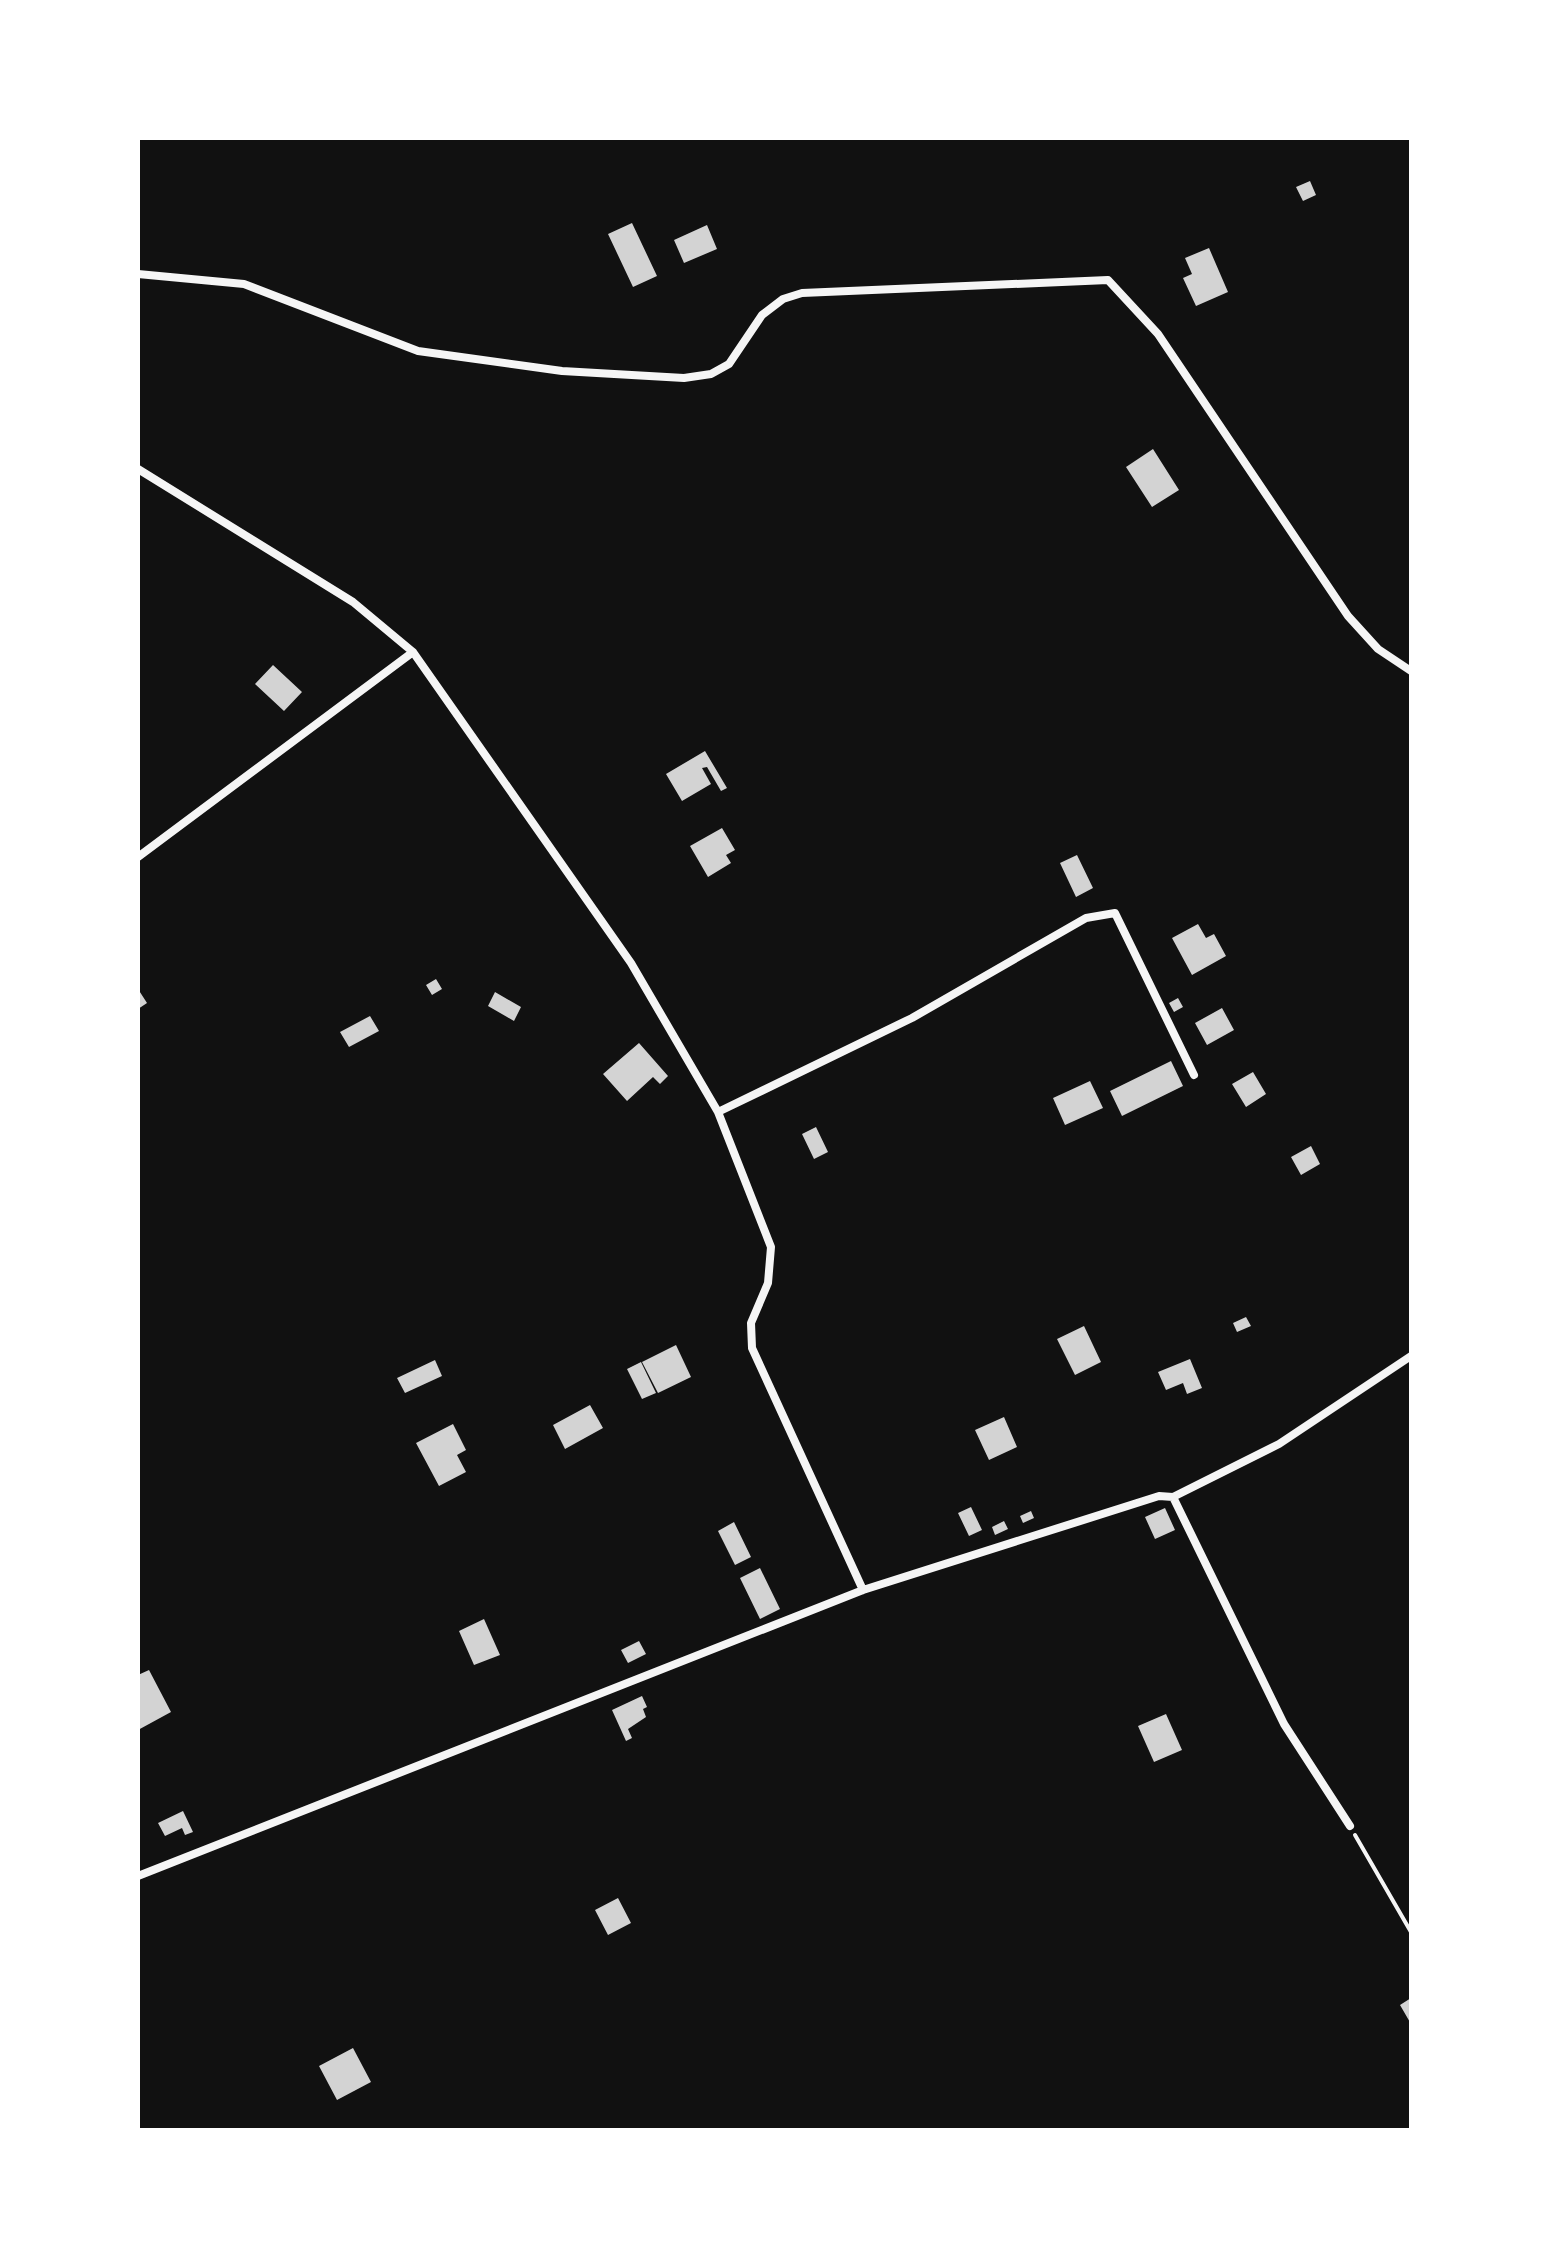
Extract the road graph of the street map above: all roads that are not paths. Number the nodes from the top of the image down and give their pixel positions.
1 (138, 274) edge
2 (138, 469) edge
3 (413, 652) junction
4 (1411, 671) edge
5 (138, 857) edge
6 (1194, 1075) dead end
7 (718, 1112) junction
8 (1411, 1356) edge
9 (1173, 1497) junction
10 (863, 1590) junction
11 (1350, 1826) road end
12 (138, 1876) edge

1 - 4 street
2 - 3 street
3 - 5 street
3 - 7 street
6 - 7 street
7 - 10 street
8 - 9 street
9 - 10 street
9 - 11 street
10 - 12 street

